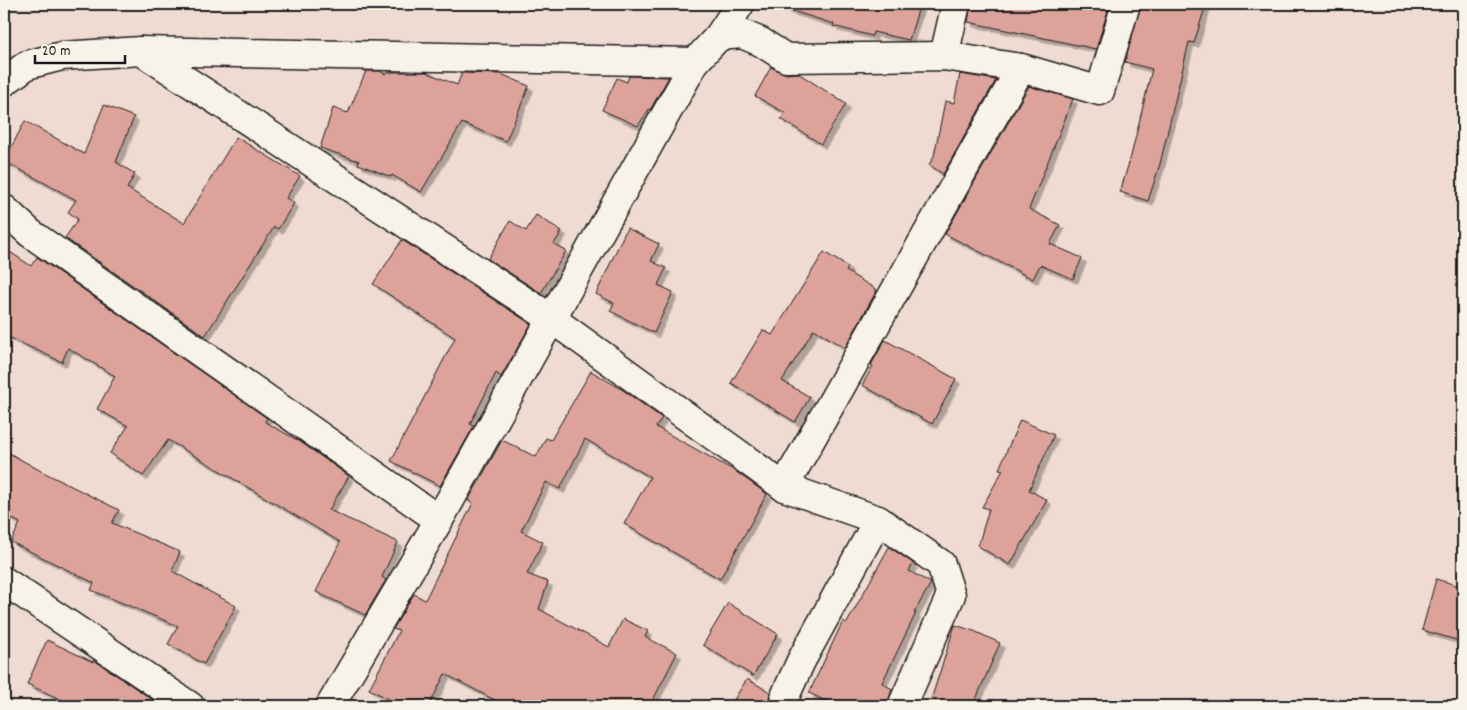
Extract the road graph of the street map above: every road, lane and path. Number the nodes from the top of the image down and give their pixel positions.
1 (740, 4) edge
2 (956, 4) edge
3 (1126, 4) edge
4 (719, 36) junction
5 (141, 51) junction
6 (944, 56) junction
7 (695, 62) junction
8 (1021, 68) junction
9 (4, 82) edge
10 (4, 209) edge
11 (552, 319) junction
12 (784, 487) junction
13 (439, 520) junction
14 (878, 520) junction
15 (4, 581) edge
16 (190, 706) edge
17 (330, 706) edge
18 (783, 706) edge
19 (902, 706) edge

1 - 4 street
2 - 6 street
3 - 8 street
4 - 6 street
4 - 7 street
5 - 7 street
5 - 9 street
5 - 11 street
6 - 8 street
7 - 11 street
8 - 12 street
10 - 13 street
11 - 12 street
11 - 13 street
12 - 14 street
13 - 17 street
14 - 18 street
14 - 19 street
15 - 16 street

